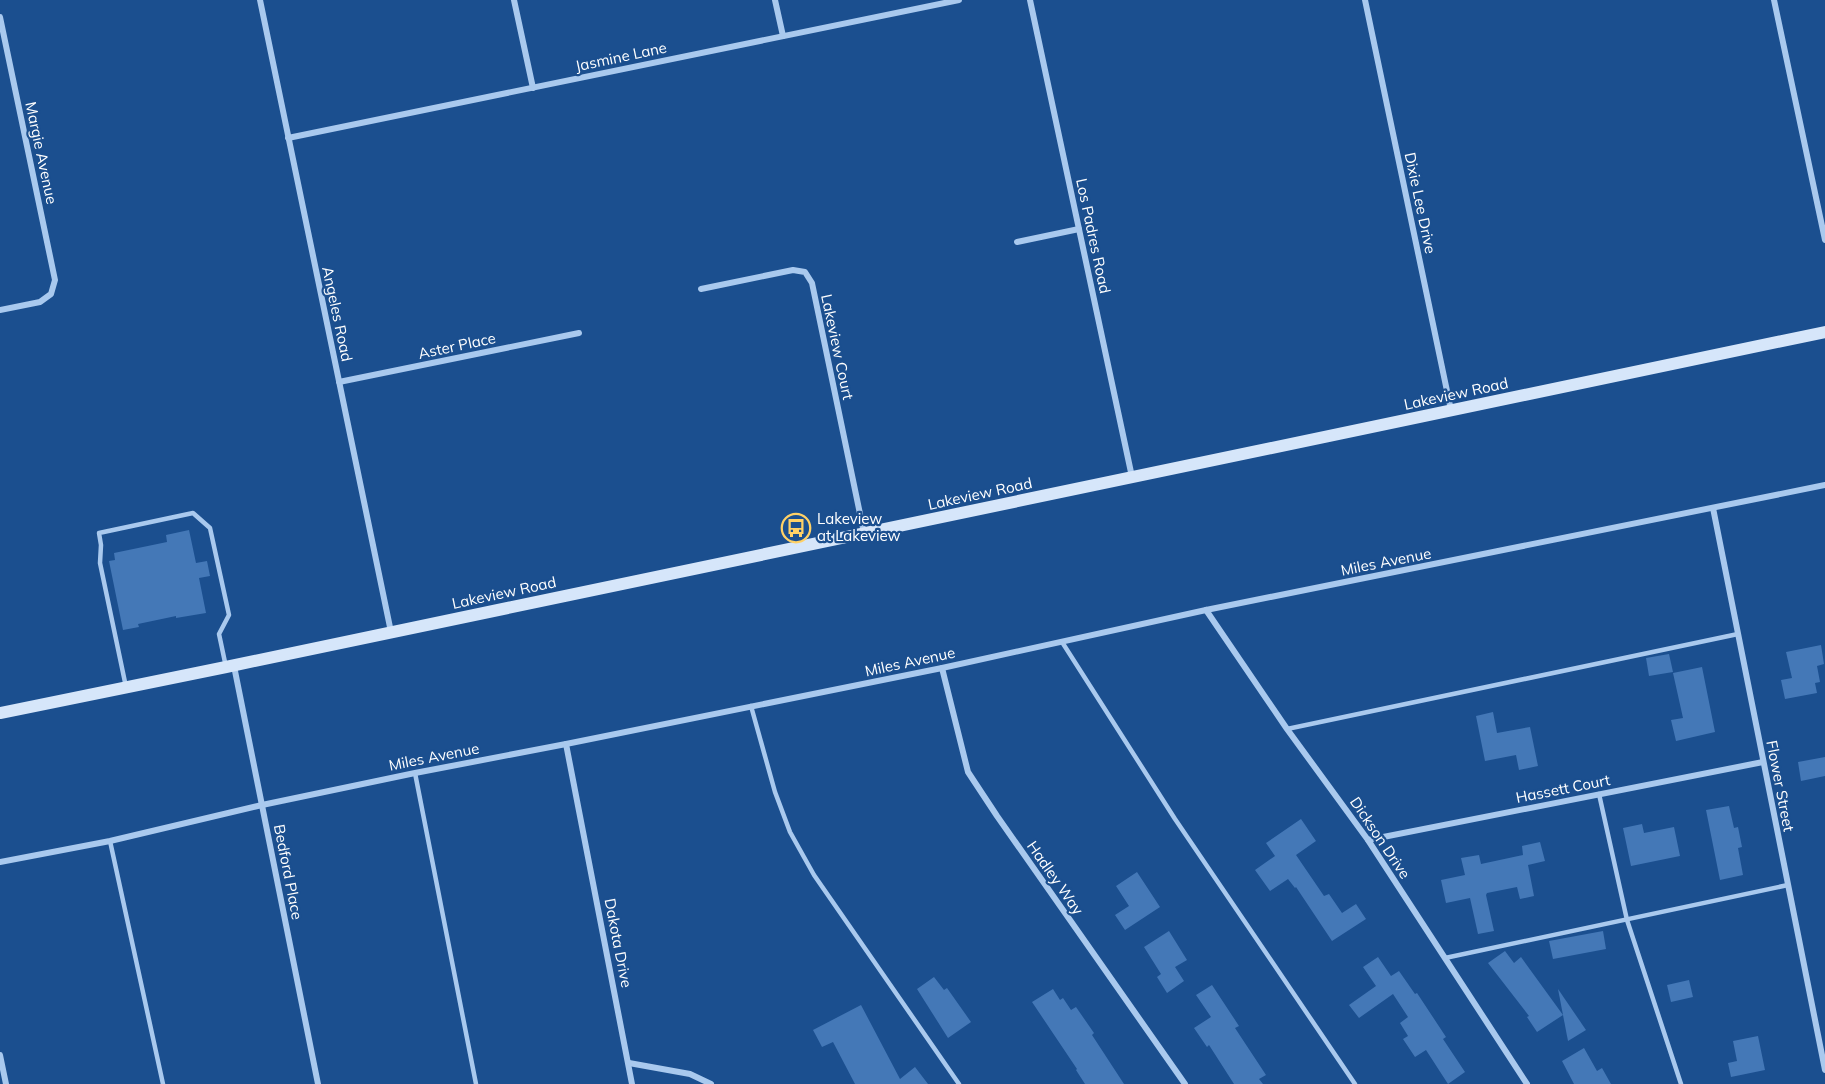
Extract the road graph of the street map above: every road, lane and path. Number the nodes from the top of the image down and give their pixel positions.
1 (260, 0) edge
2 (514, 0) edge
3 (775, 0) edge
4 (959, 0) edge
5 (1030, 0) edge
6 (1365, 0) edge
7 (1774, 0) edge
8 (0, 17) edge
9 (783, 36) junction
10 (533, 88) junction
11 (288, 138) junction
12 (1079, 229) junction
13 (1825, 240) edge
14 (1017, 242) dead end
15 (700, 289) dead end
16 (0, 310) edge
17 (1825, 332) edge
18 (579, 333) dead end
19 (339, 382) junction
20 (1452, 411) junction
21 (1132, 478) junction
22 (1825, 485) edge
23 (1713, 508) junction
24 (864, 534) junction
25 (1206, 610) junction
26 (391, 632) junction
27 (1738, 634) junction
28 (1062, 642) junction
29 (230, 666) junction
30 (942, 668) junction
31 (126, 687) junction
32 (751, 706) junction
33 (0, 713) edge
34 (1287, 729) junction
35 (566, 744) junction
36 (1763, 762) junction
37 (415, 773) junction
38 (1599, 794) junction
39 (262, 805) junction
40 (1368, 840) junction
41 (110, 841) junction
42 (0, 862) edge
43 (1788, 885) junction
44 (1627, 920) junction
45 (1445, 958) junction
46 (0, 1055) edge
47 (629, 1063) junction
48 (1825, 1070) edge
49 (6, 1084) edge
50 (163, 1084) edge
51 (318, 1084) edge
52 (476, 1084) edge
53 (632, 1084) edge
54 (711, 1084) edge
55 (959, 1084) edge
56 (1185, 1084) edge
57 (1355, 1084) edge
58 (1527, 1084) edge
59 (1681, 1084) edge

1 - 11 street, Angeles Road
2 - 10 street
3 - 9 street
4 - 9 street, Jasmine Lane
5 - 12 street, Los Padres Road
6 - 20 street, Dixie Lee Drive
7 - 13 street
8 - 16 street, Margie Avenue
9 - 10 street, Jasmine Lane
10 - 11 street, Jasmine Lane
11 - 19 street, Angeles Road
12 - 14 street
12 - 21 street, Los Padres Road
15 - 24 street, Lakeview Court
17 - 20 main road, Lakeview Road
18 - 19 street, Aster Place
19 - 26 street, Angeles Road
20 - 21 main road, Lakeview Road
21 - 24 main road, Lakeview Road
22 - 23 street, Miles Avenue
23 - 25 street, Miles Avenue
23 - 27 street, Flower Street
24 - 26 main road, Lakeview Road
25 - 28 street, Miles Avenue
25 - 34 street, Dickson Drive
26 - 29 main road, Lakeview Road
27 - 34 lane
27 - 36 street, Flower Street
28 - 30 street, Miles Avenue
28 - 57 lane
29 - 31 main road, Lakeview Road
29 - 31 lane
29 - 39 street, Bedford Place
30 - 32 street, Miles Avenue
30 - 56 street, Hadley Way
31 - 33 main road, Lakeview Road
32 - 35 street, Miles Avenue
32 - 55 lane
34 - 40 street, Dickson Drive
35 - 37 street, Miles Avenue
35 - 47 street, Dakota Drive
36 - 38 street, Hassett Court
36 - 43 street, Flower Street
37 - 39 street, Miles Avenue
37 - 52 lane
38 - 40 street, Hassett Court
38 - 44 lane
39 - 41 street, Miles Avenue
39 - 51 street, Bedford Place
40 - 45 street, Dickson Drive
41 - 42 street, Miles Avenue
41 - 50 lane
43 - 44 lane
43 - 48 street, Flower Street
44 - 45 lane
44 - 59 lane
45 - 58 street, Dickson Drive
46 - 49 street
47 - 53 street, Dakota Drive
47 - 54 street

